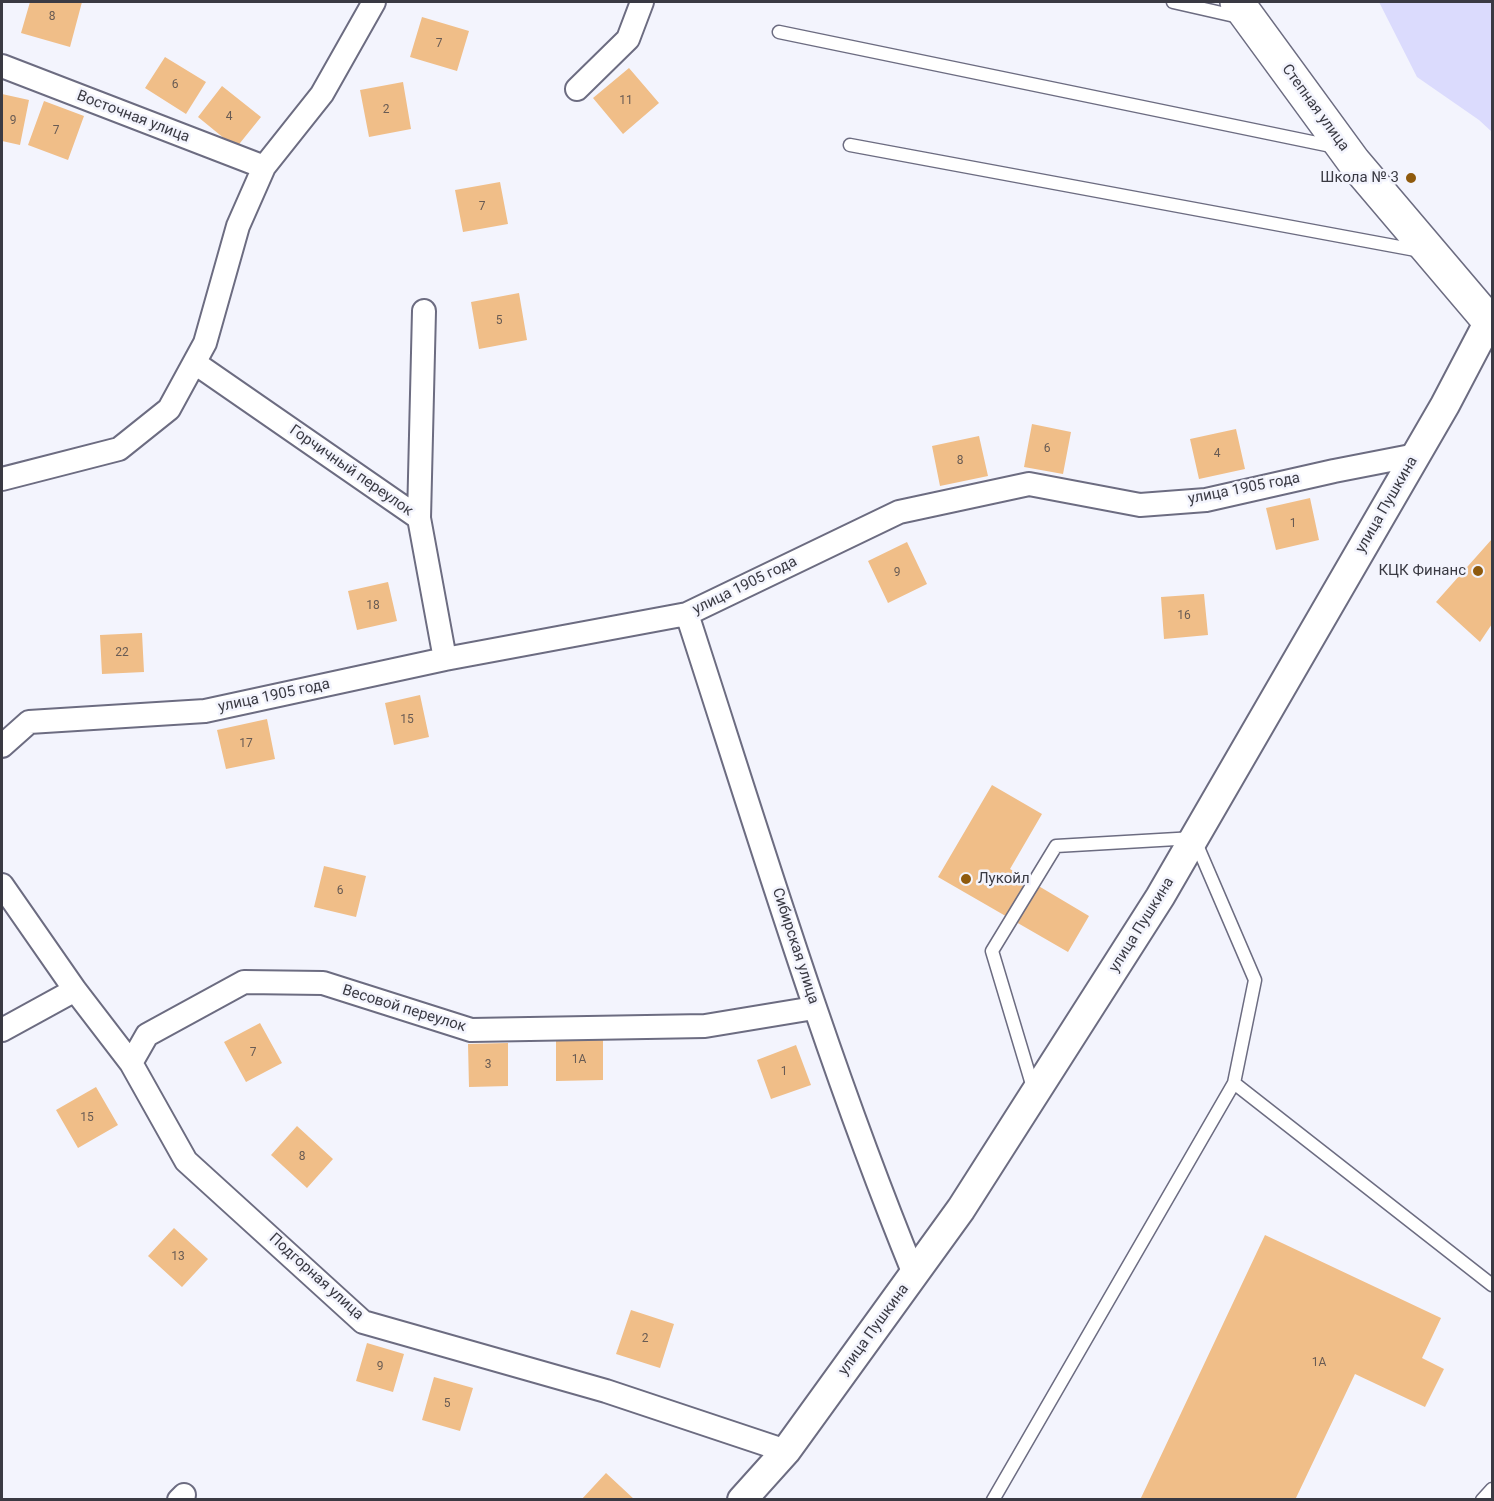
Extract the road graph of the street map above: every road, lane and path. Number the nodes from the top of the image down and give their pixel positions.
1 (374, 2) edge
2 (642, 2) edge
3 (1173, 2) edge
4 (1244, 11) edge
5 (778, 32) dead end
6 (2, 66) edge
7 (577, 89) dead end
8 (850, 145) dead end
9 (1345, 149) junction
10 (264, 167) junction
11 (1431, 253) junction
12 (424, 311) dead end
13 (1491, 319) edge
14 (200, 353) junction
15 (1416, 455) junction
16 (2, 479) edge
17 (419, 518) junction
18 (687, 614) junction
19 (445, 659) junction
20 (2, 746) edge
21 (1194, 838) junction
22 (2, 885) edge
23 (75, 990) junction
24 (814, 1008) junction
25 (2, 1030) edge
26 (131, 1063) junction
27 (1234, 1083) junction
28 (1035, 1093) junction
29 (914, 1274) junction
30 (1492, 1285) edge
31 (786, 1451) junction
32 (1492, 1489) edge
33 (742, 1500) edge
34 (993, 1500) edge
35 (1482, 1500) edge

1 - 10 street
2 - 7 street
3 - 4 lane
4 - 9 main road, Степная улица
5 - 9 lane
6 - 10 street, Восточная улица
8 - 11 lane
9 - 11 main road, Степная улица
10 - 14 street
11 - 13 main road, Степная улица
12 - 17 street
13 - 15 street, улица Пушкина
14 - 16 street
14 - 17 street, Горчичный переулок
15 - 18 street, улица 1905 года
15 - 21 street, улица Пушкина
17 - 19 street, Горчичный переулок
18 - 19 street, улица 1905 года
18 - 24 street, Сибирская улица
19 - 20 street, улица 1905 года
21 - 27 lane
21 - 28 street, улица Пушкина
21 - 28 lane
22 - 23 street, Подгорная улица
23 - 25 street
23 - 26 street, Подгорная улица
24 - 26 street, Весовой переулок
24 - 29 street, Сибирская улица
26 - 31 street, Подгорная улица
27 - 30 lane
27 - 34 lane
28 - 29 street, улица Пушкина
29 - 31 street, улица Пушкина
31 - 33 street, улица Пушкина
32 - 35 lane

